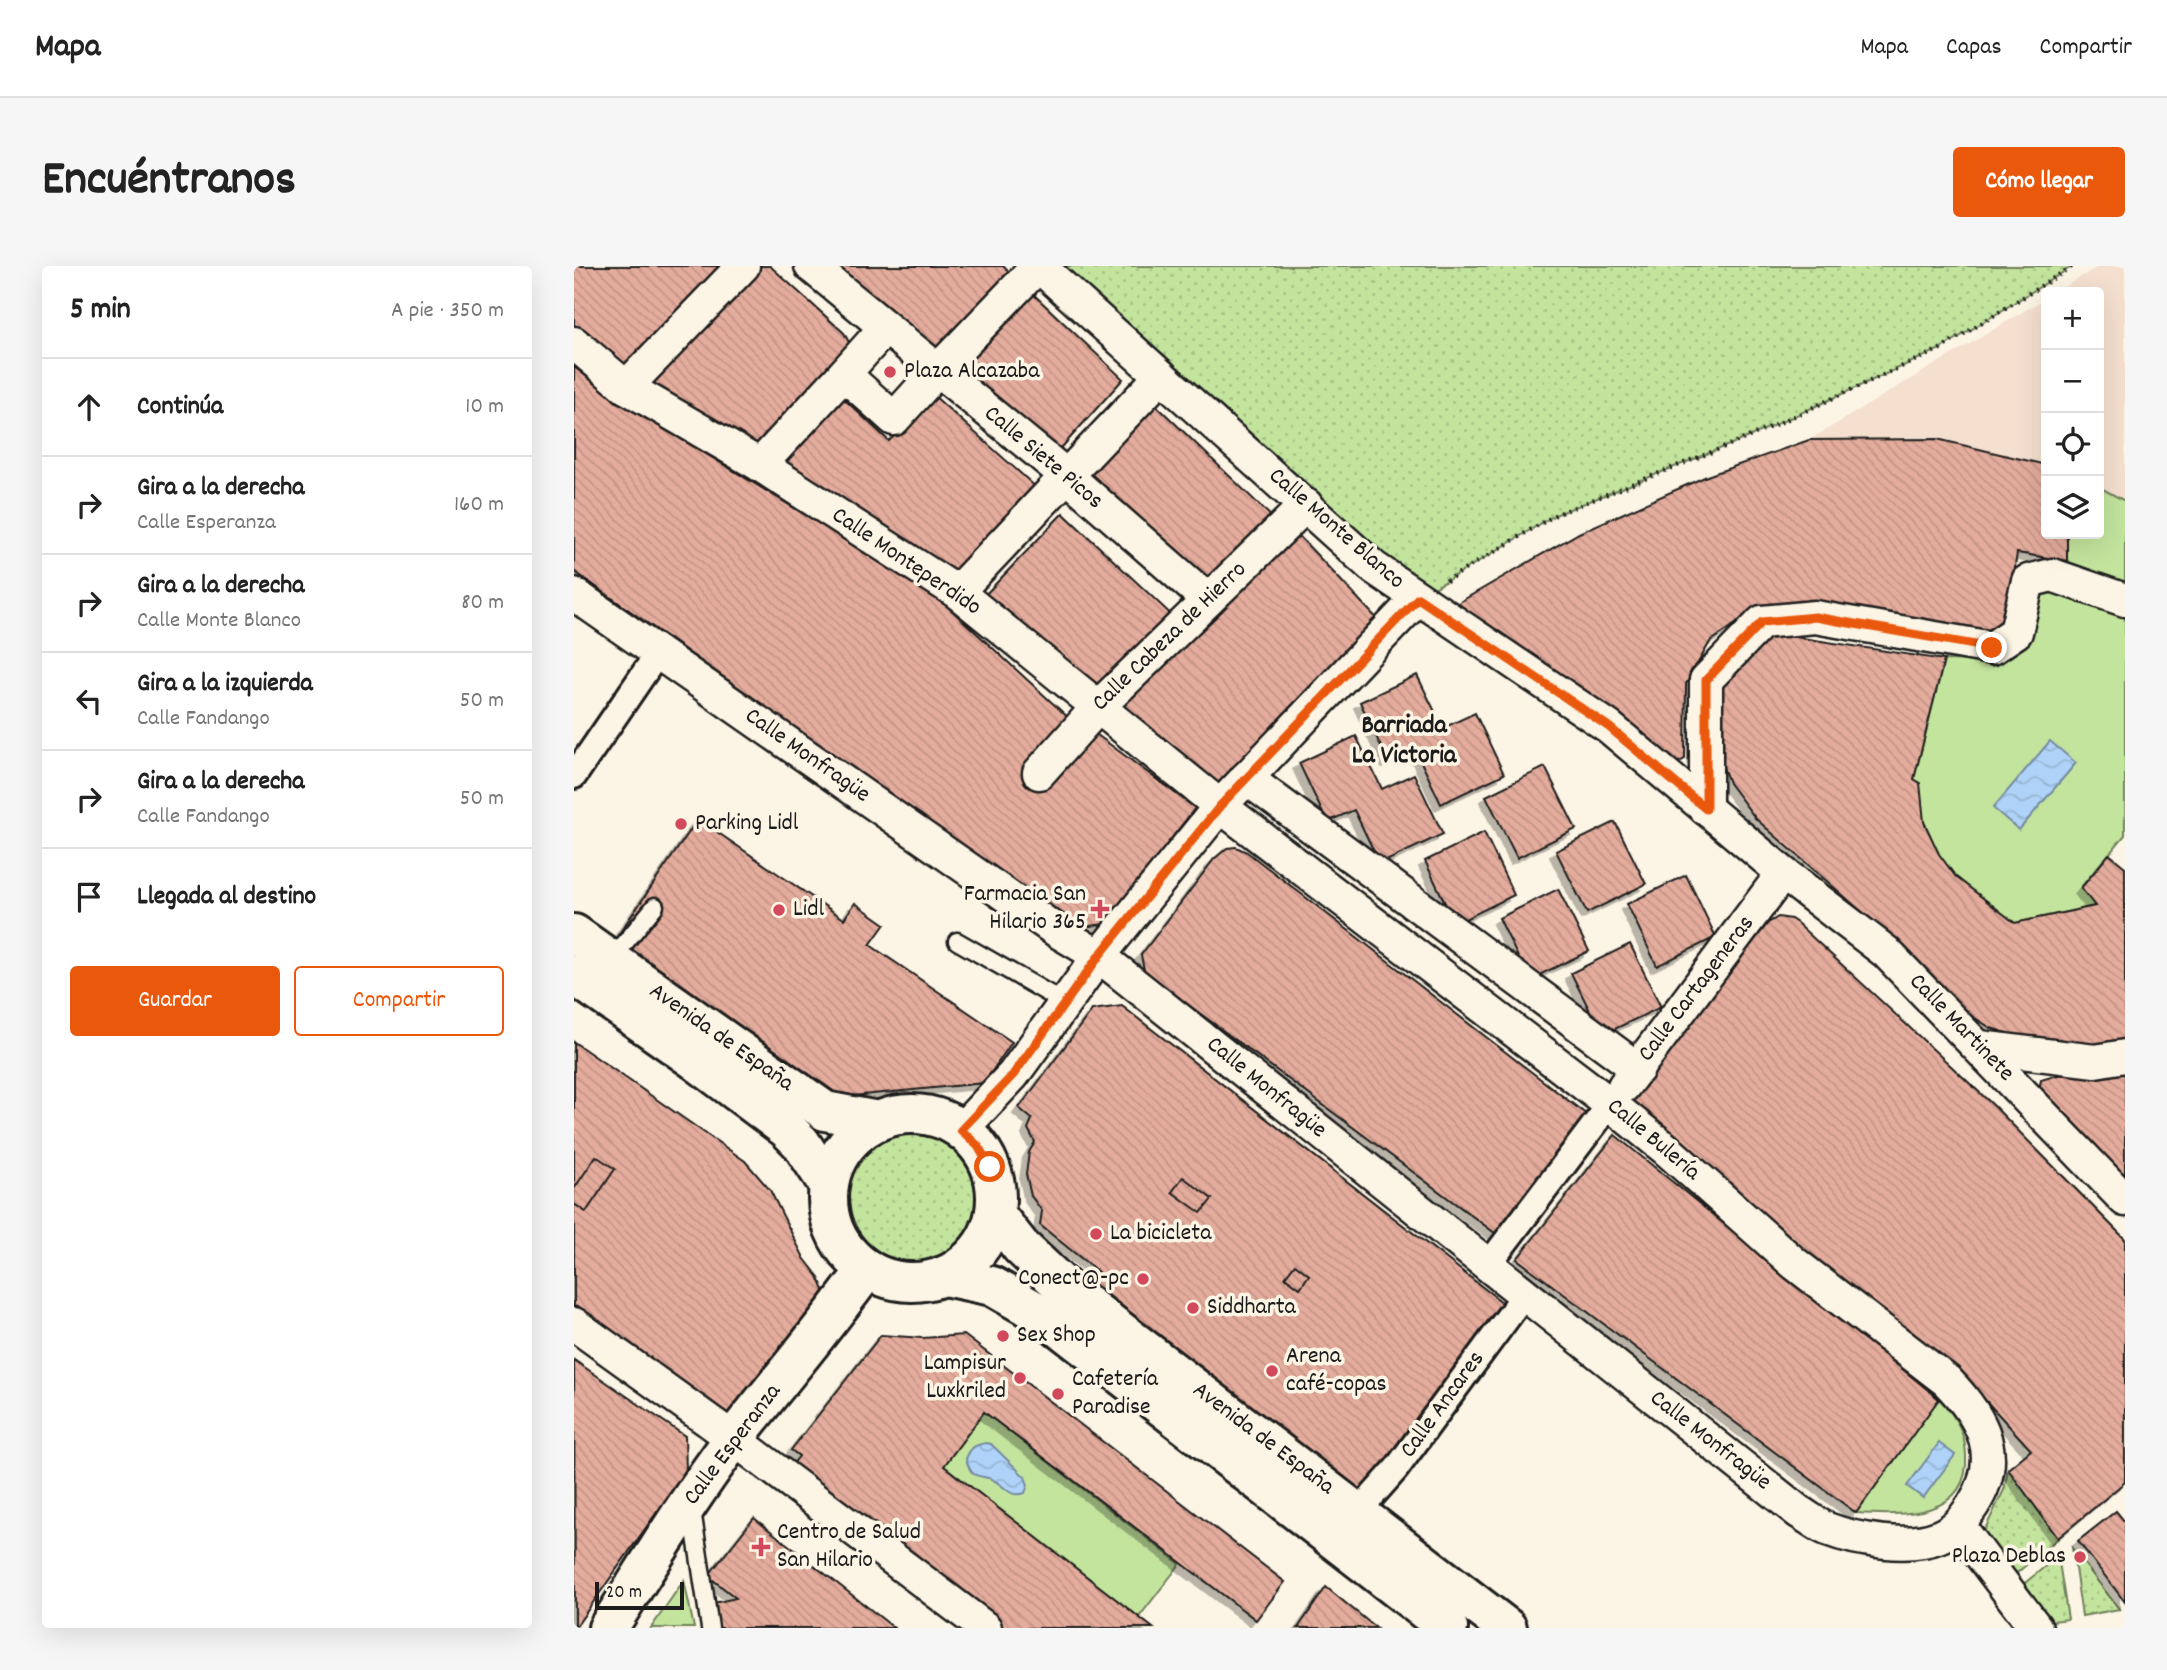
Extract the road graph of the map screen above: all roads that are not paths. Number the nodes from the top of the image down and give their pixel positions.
1 (743, 266) edge
2 (811, 266) edge
3 (1039, 266) edge
4 (885, 328) junction
5 (574, 343) edge
6 (937, 371) junction
7 (844, 374) junction
8 (1161, 376) junction
9 (626, 387) junction
10 (760, 465) junction
11 (1067, 476) junction
12 (1306, 505) junction
13 (957, 592) junction
14 (574, 594) edge
15 (1418, 598) junction
16 (1208, 600) junction
17 (2125, 600) edge
18 (658, 653) junction
19 (1098, 707) junction
20 (1039, 773) dead end
21 (574, 776) edge
22 (1246, 778) junction
23 (1220, 806) junction
24 (1706, 809) junction
25 (1783, 873) junction
26 (655, 906) dead end
27 (574, 934) edge
28 (957, 942) dead end
29 (1099, 956) junction
30 (611, 960) junction
31 (574, 975) edge
32 (1065, 1003) junction
33 (1980, 1047) junction
34 (2125, 1056) edge
35 (1637, 1069) junction
36 (1610, 1104) junction
37 (878, 1121) junction
38 (961, 1130) junction
39 (828, 1184) junction
40 (2125, 1199) edge
41 (995, 1214) junction
42 (1488, 1265) junction
43 (867, 1269) junction
44 (944, 1276) junction
45 (1525, 1294) junction
46 (574, 1324) edge
47 (734, 1439) junction
48 (691, 1500) junction
49 (1357, 1512) junction
50 (1959, 1526) junction
51 (608, 1628) edge
52 (710, 1628) edge
53 (985, 1628) edge
54 (1448, 1628) edge
55 (1507, 1628) edge
56 (2036, 1628) edge

1 - 9 street
2 - 4 street, Calle Siete Picos
3 - 6 street
3 - 8 street, Calle Monte Blanco
4 - 6 street, Calle Siete Picos
4 - 7 street
5 - 9 street, Calle Monteperdido
6 - 7 street
6 - 11 street, Calle Siete Picos
7 - 10 street
8 - 11 street
8 - 12 street, Calle Monte Blanco
9 - 10 street, Calle Monteperdido
10 - 13 street, Calle Monteperdido
11 - 13 street
11 - 16 street, Calle Siete Picos
12 - 15 street, Calle Monte Blanco
12 - 16 street, Calle Cabeza de Hierro
13 - 19 street, Calle Monteperdido
14 - 18 street, Calle Monfragüe
15 - 22 street
15 - 24 street, Calle Monte Blanco
16 - 19 street, Calle Cabeza de Hierro
17 - 24 street
18 - 21 street
18 - 29 street, Calle Monfragüe
19 - 20 street, Calle Cabeza de Hierro
19 - 23 street, Calle Monteperdido
22 - 23 street
22 - 35 street
23 - 29 street
23 - 36 street, Calle Bulería
24 - 25 street, Calle Monte Blanco
25 - 33 street, Calle Martinete
25 - 35 street, Calle Cartageneras
26 - 30 lane
27 - 30 main road, Avenida de España
28 - 32 lane
29 - 32 street
29 - 42 street, Calle Monfragüe
30 - 37 main road, Avenida de España
31 - 39 main road, Avenida de España
32 - 38 street
33 - 34 street
33 - 40 street, Calle Martinete
35 - 36 street, Calle Cartageneras
36 - 42 street
36 - 50 street, Calle Bulería
37 - 38 main road
37 - 39 main road
38 - 41 main road
39 - 43 main road
41 - 44 main road
41 - 49 main road, Avenida de España
42 - 45 street, Calle Monfragüe
43 - 44 main road
43 - 47 main road, Calle Esperanza
44 - 54 main road, Avenida de España
45 - 49 street, Calle Ancares
45 - 50 street, Calle Monfragüe
46 - 47 street
47 - 48 main road, Calle Esperanza
47 - 53 street
48 - 51 main road, Calle Esperanza
48 - 52 lane
49 - 55 main road, Avenida de España
50 - 56 street

